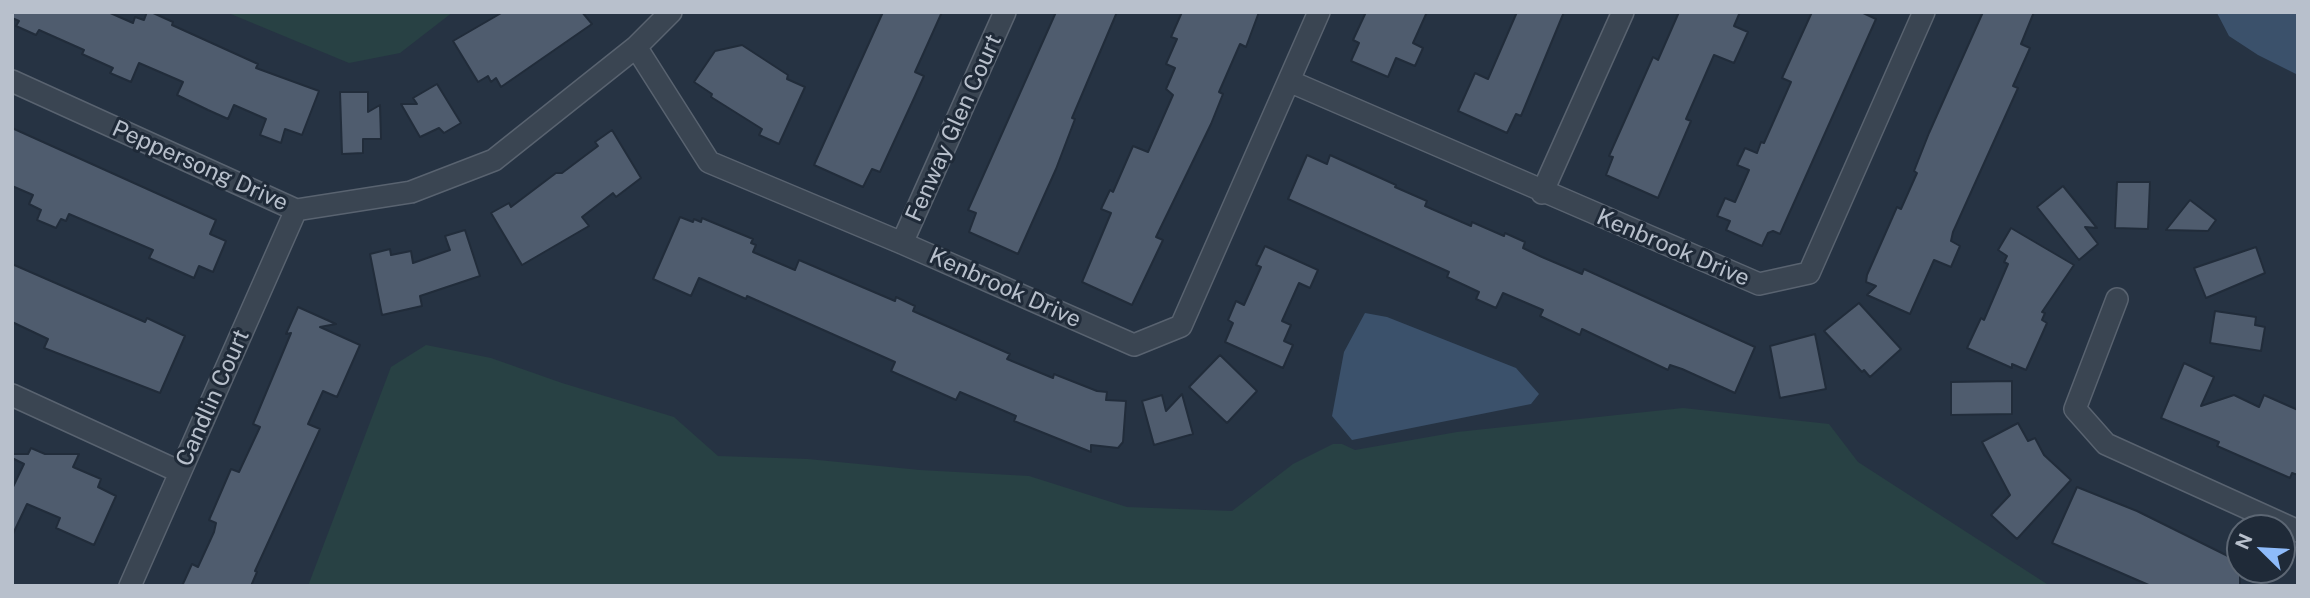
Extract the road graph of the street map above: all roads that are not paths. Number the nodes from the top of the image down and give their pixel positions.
1 (671, 12) edge
2 (1005, 12) edge
3 (1319, 12) edge
4 (1623, 12) edge
5 (1922, 17) edge
6 (636, 47) junction
7 (12, 80) edge
8 (1289, 81) junction
9 (1542, 193) junction
10 (296, 210) junction
11 (902, 243) junction
12 (2117, 299) dead end
13 (12, 395) edge
14 (180, 472) junction
15 (2298, 531) edge
16 (130, 586) edge

1 - 6 street, Peppersong Drive
2 - 11 street, Fenway Glen Court
3 - 8 street, Kenbrook Drive
4 - 9 street
5 - 9 street, Kenbrook Drive
6 - 10 street, Peppersong Drive
6 - 11 street, Kenbrook Drive
7 - 10 street, Peppersong Drive
8 - 9 street, Kenbrook Drive
8 - 11 street, Kenbrook Drive
10 - 14 street, Candlin Court
12 - 15 street
13 - 14 street
14 - 16 street, Candlin Court

